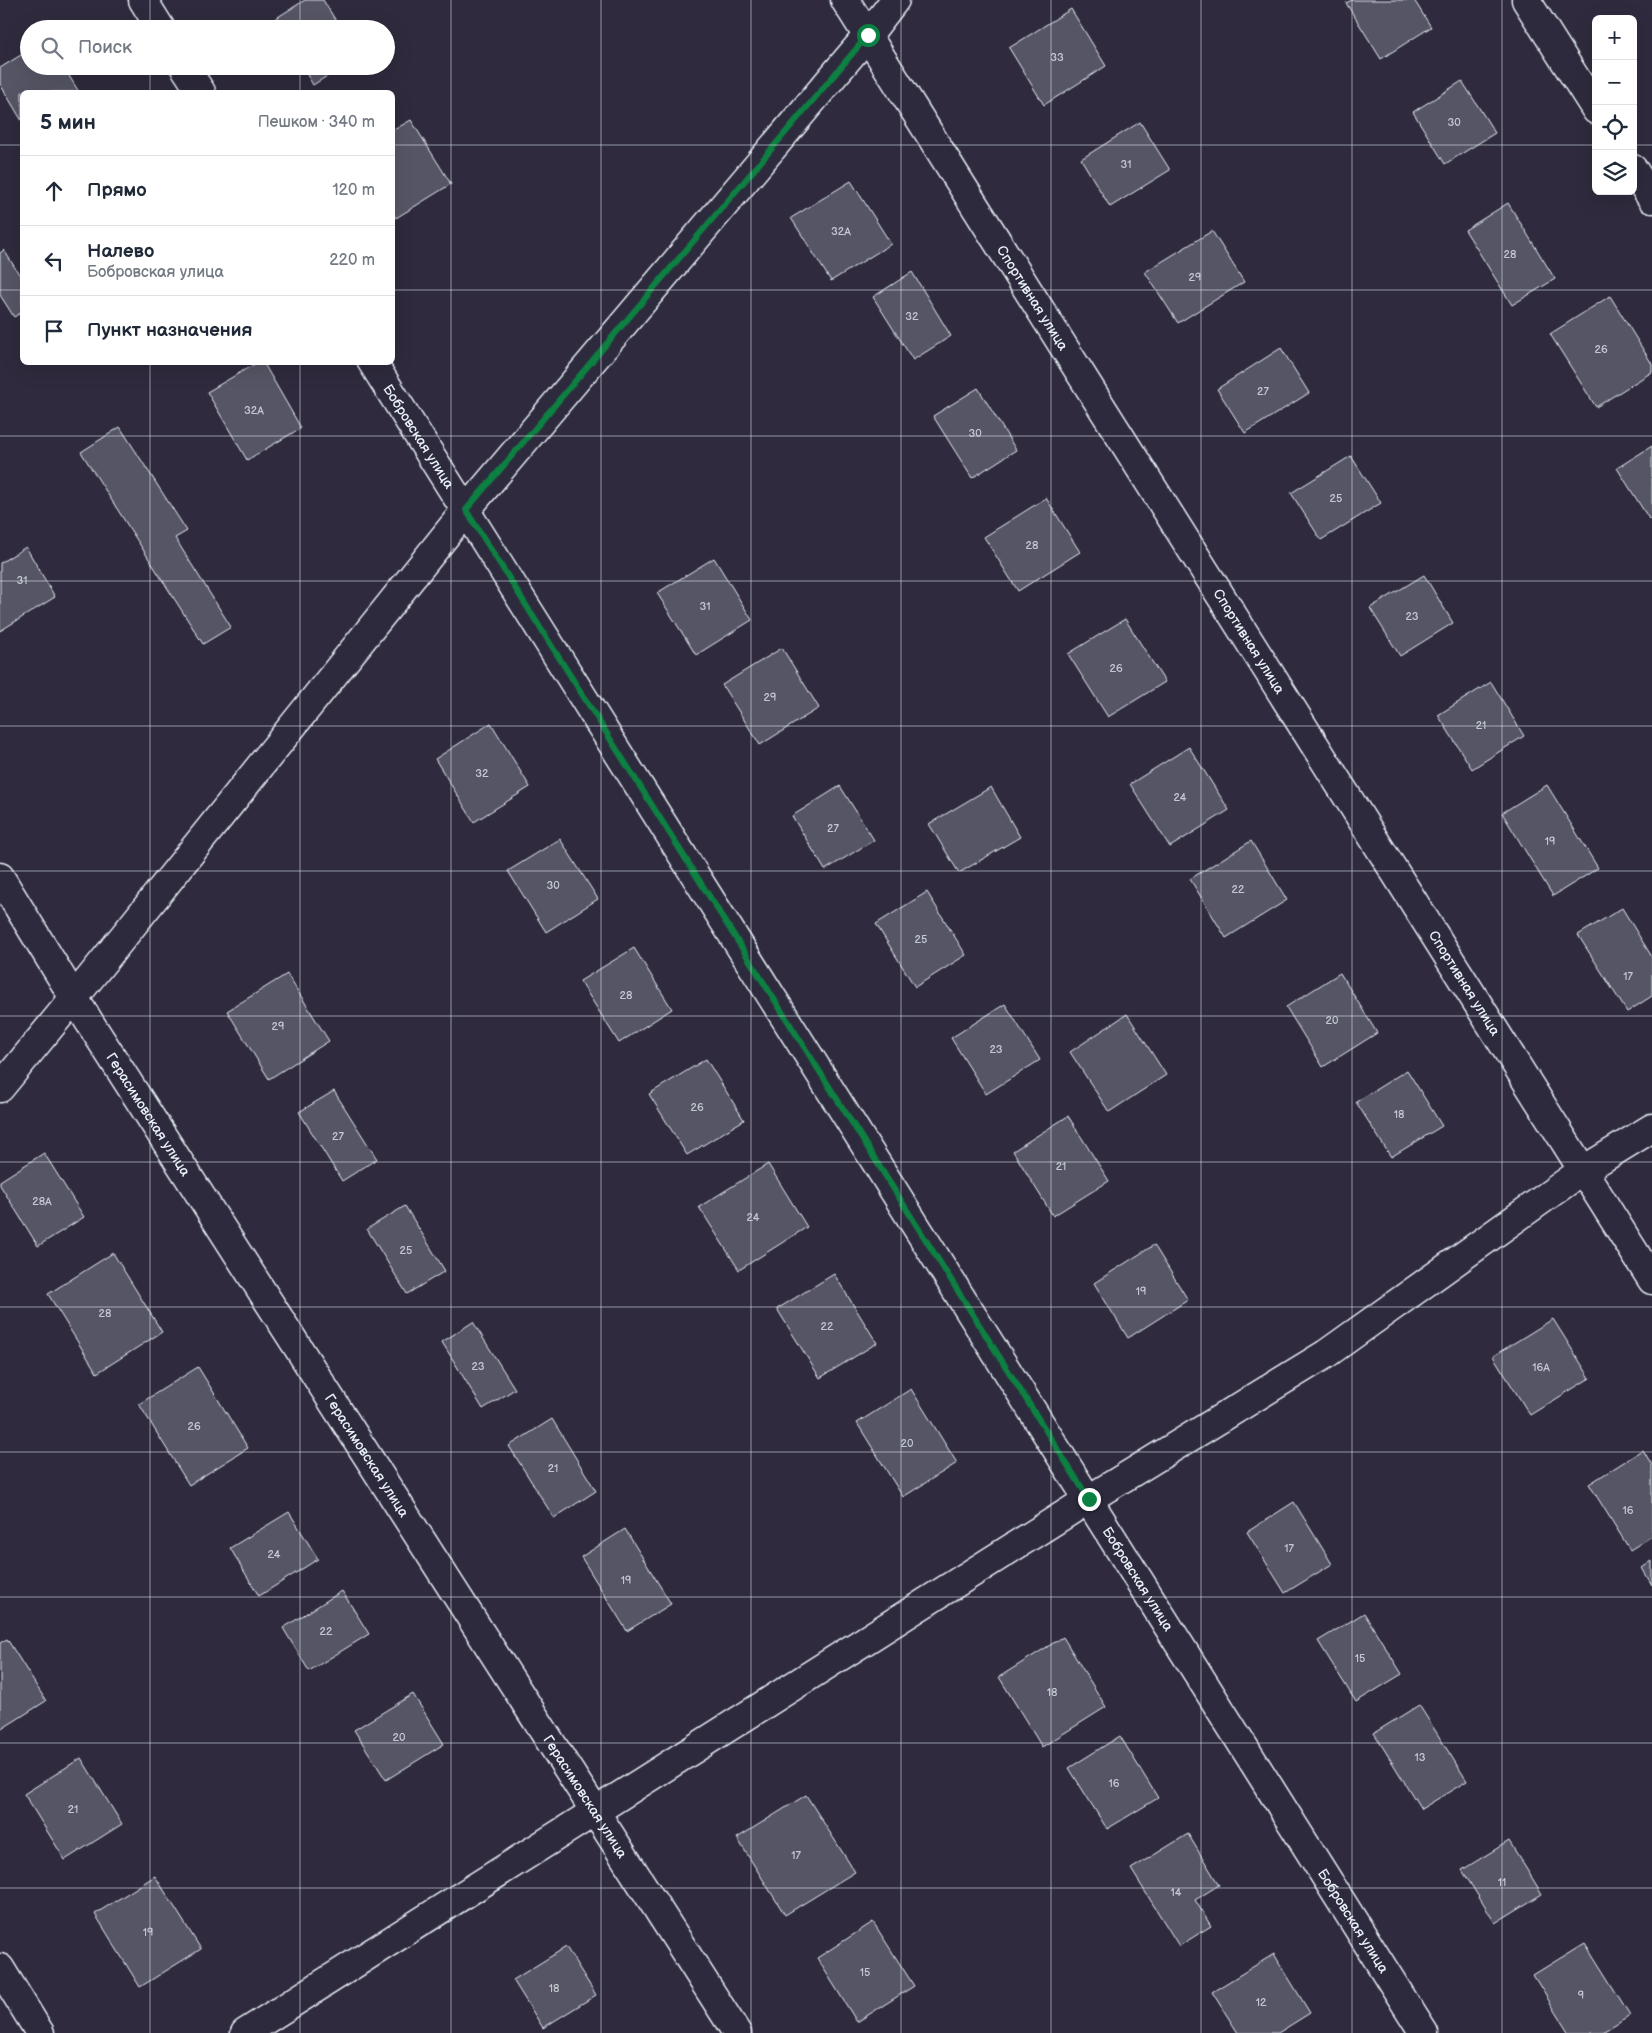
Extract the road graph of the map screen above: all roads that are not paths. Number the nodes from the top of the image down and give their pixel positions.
1 (142, 0) edge
2 (845, 0) edge
3 (895, 0) edge
4 (1526, 0) edge
5 (155, 20) edge
6 (868, 35) junction
7 (190, 75) edge
8 (200, 90) edge
9 (1593, 105) edge
10 (1637, 175) edge
11 (1652, 199) edge
12 (374, 365) edge
13 (466, 510) junction
14 (0, 877) edge
15 (74, 998) junction
16 (0, 1088) edge
17 (1652, 1128) edge
18 (1582, 1172) junction
19 (1652, 1280) edge
20 (1089, 1499) junction
21 (596, 1813) junction
22 (0, 1968) edge
23 (40, 2033) edge
24 (245, 2033) edge
25 (737, 2033) edge
26 (1424, 2033) edge

1 - 5 street
2 - 6 street, Спортивная улица
3 - 6 street
4 - 9 street
6 - 13 street
6 - 18 street, Спортивная улица
7 - 8 street
10 - 11 street
12 - 13 street, Бобровская улица
13 - 15 street
13 - 20 street, Бобровская улица
14 - 15 street, Герасимовская улица
15 - 16 street
15 - 21 street, Герасимовская улица
17 - 18 street
18 - 19 street, Спортивная улица
18 - 20 street
20 - 21 street
20 - 26 street, Бобровская улица
21 - 24 street
21 - 25 street, Герасимовская улица
22 - 23 street

